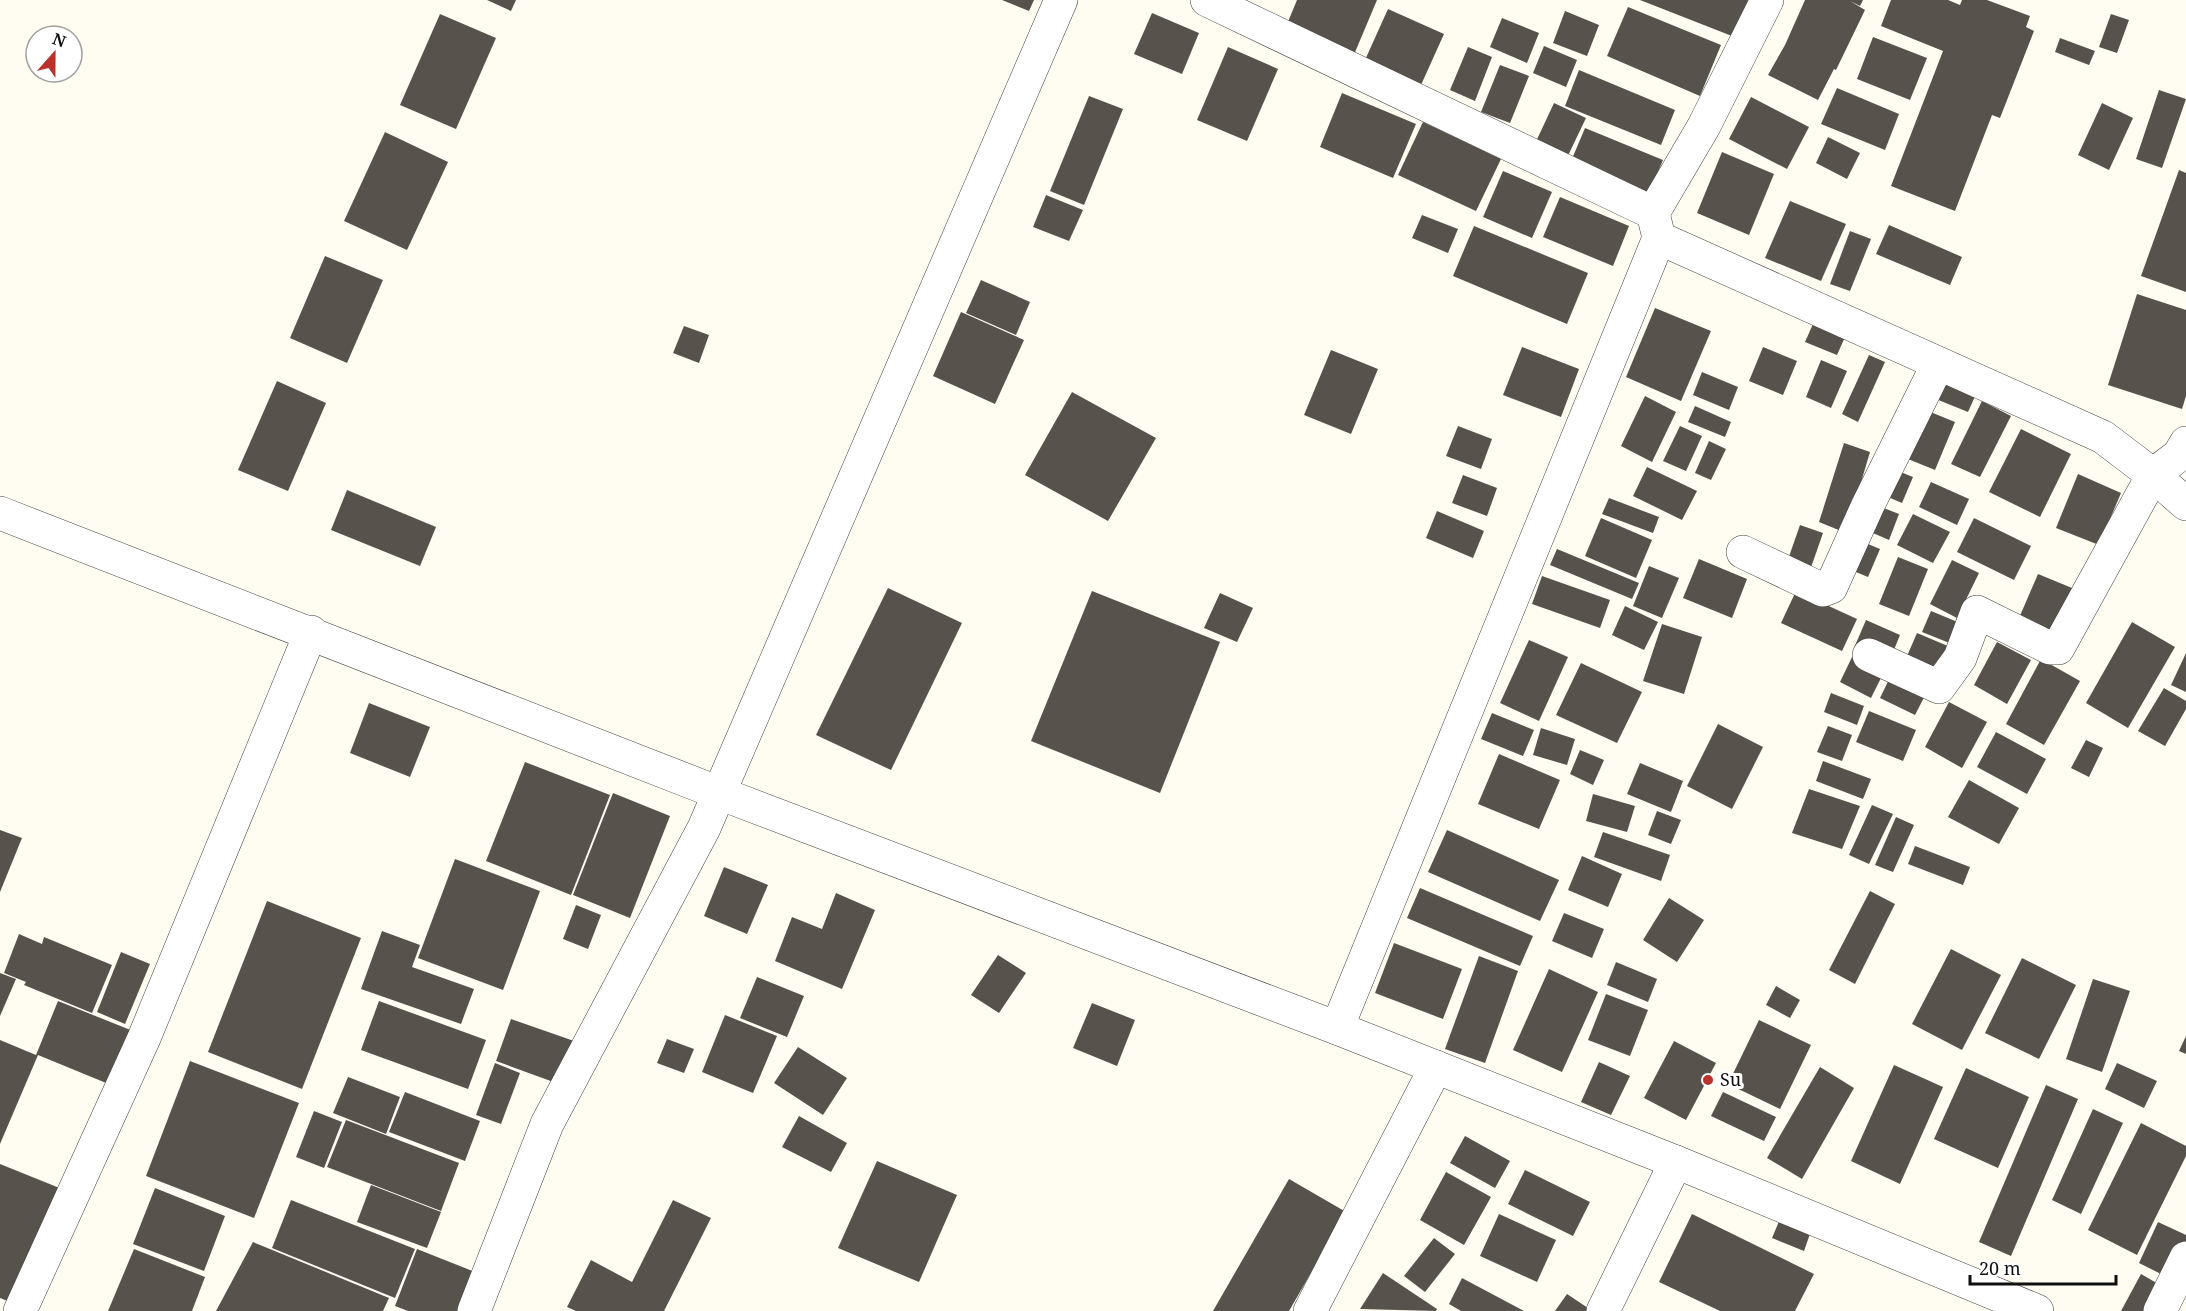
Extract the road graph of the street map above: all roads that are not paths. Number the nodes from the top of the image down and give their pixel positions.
1 (1060, 0) edge
2 (1208, 0) edge
3 (1767, 0) edge
4 (1656, 225) junction
5 (1938, 364) junction
6 (2186, 442) edge
7 (2153, 475) junction
8 (2186, 504) edge
9 (0, 513) edge
10 (1743, 552) dead end
11 (311, 632) junction
12 (1869, 656) dead end
13 (719, 793) junction
14 (1337, 1028) junction
15 (1436, 1066) junction
16 (1676, 1162) junction
17 (2186, 1258) edge
18 (20, 1311) edge
19 (474, 1311) edge
20 (1310, 1311) edge
21 (1603, 1311) edge
22 (2037, 1311) edge
23 (2160, 1311) edge

1 - 13 street
2 - 4 street
3 - 4 street
4 - 5 street
4 - 14 street
5 - 7 street
5 - 10 street
6 - 7 street
7 - 8 street
7 - 12 street
9 - 11 street
11 - 13 street
11 - 18 street
13 - 14 street
13 - 19 street
14 - 15 street
15 - 16 street
15 - 20 street
16 - 21 street
16 - 22 street
17 - 23 street

